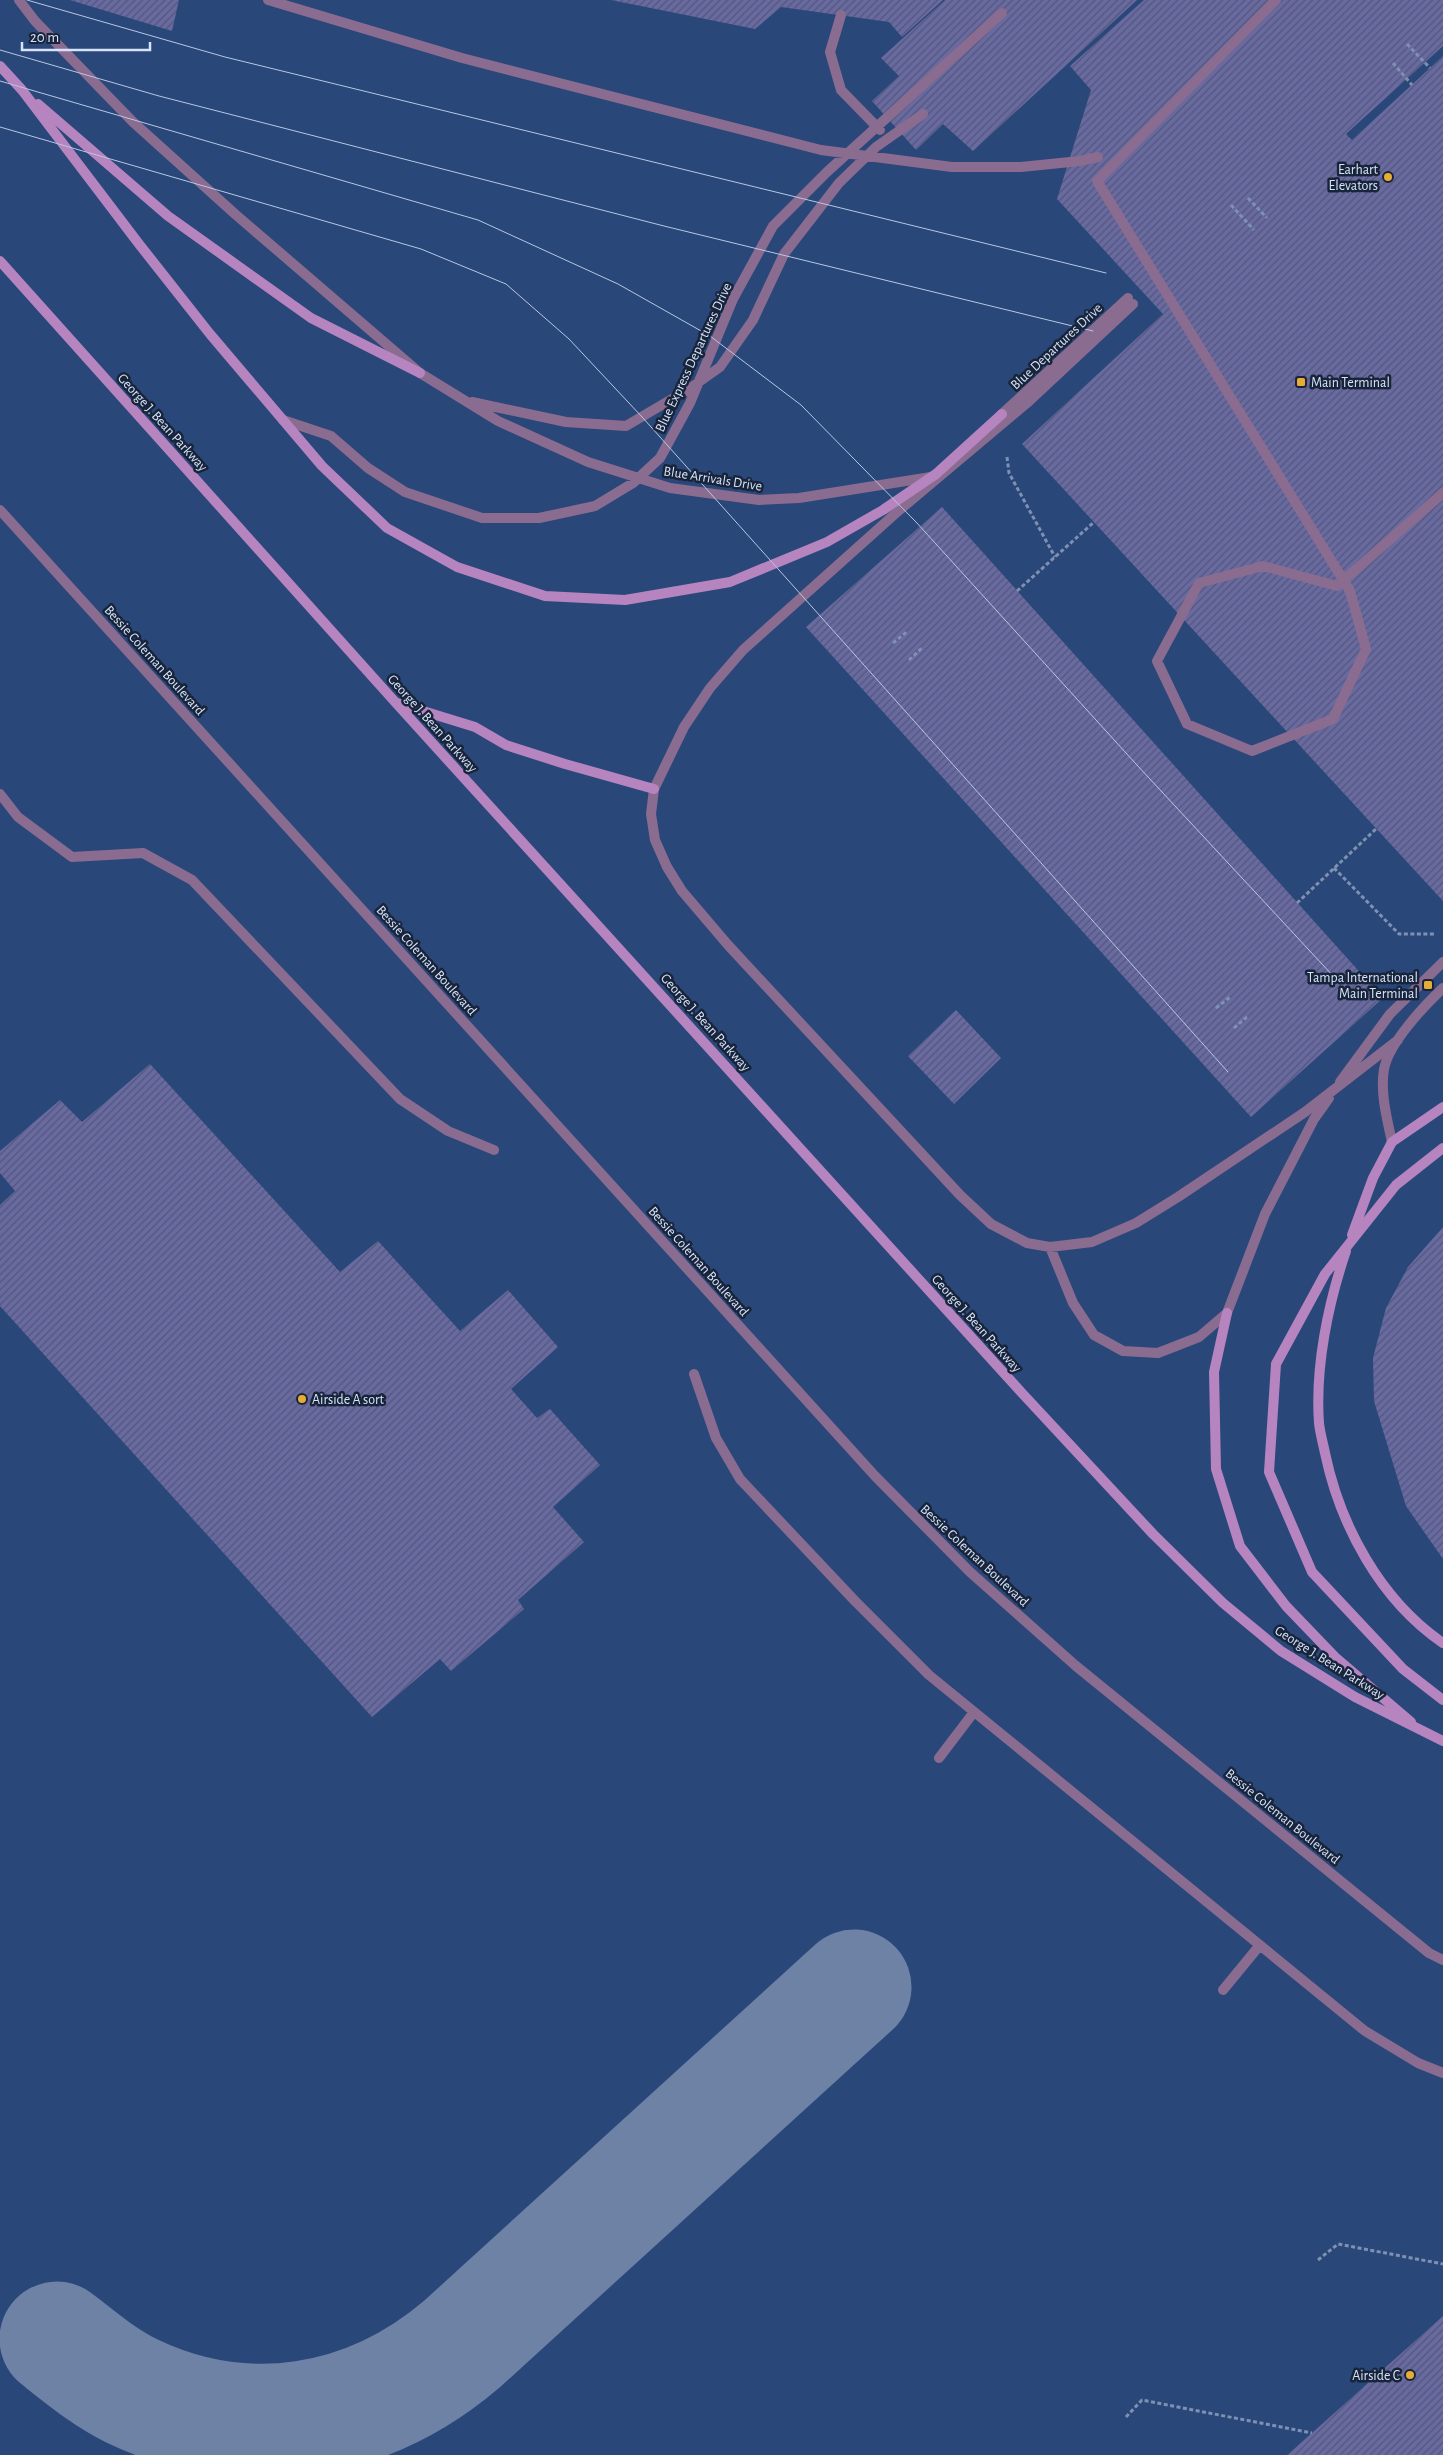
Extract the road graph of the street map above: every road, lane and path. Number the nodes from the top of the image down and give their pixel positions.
1 (19, 0) edge
2 (268, 0) edge
3 (1276, 0) edge
4 (1002, 13) dead end
5 (841, 15) dead end
6 (1407, 44) dead end
7 (1393, 63) dead end
8 (0, 66) edge
9 (1430, 68) dead end
10 (1412, 85) dead end
11 (22, 90) junction
12 (923, 114) dead end
13 (888, 138) junction
14 (1098, 157) dead end
15 (1248, 198) dead end
16 (1231, 205) dead end
17 (1267, 218) dead end
18 (1254, 230) dead end
19 (0, 261) edge
20 (420, 373) junction
21 (464, 401) junction
22 (1002, 414) junction
23 (283, 420) junction
24 (942, 475) junction
25 (1443, 493) edge
26 (0, 510) edge
27 (1094, 522) dead end
28 (1055, 557) junction
29 (1017, 591) dead end
30 (908, 630) dead end
31 (894, 643) dead end
32 (922, 648) dead end
33 (909, 660) dead end
34 (396, 703) junction
35 (654, 789) junction
36 (0, 794) edge
37 (1377, 828) dead end
38 (1334, 868) junction
39 (1297, 903) dead end
40 (1443, 934) edge
41 (1443, 962) edge
42 (1443, 988) edge
43 (1230, 997) dead end
44 (1216, 1008) dead end
45 (1248, 1016) dead end
46 (1234, 1028) dead end
47 (1398, 1040) junction
48 (1443, 1106) edge
49 (1392, 1142) junction
50 (1443, 1148) edge
51 (494, 1150) dead end
52 (1050, 1247) junction
53 (1227, 1313) junction
54 (694, 1374) dead end
55 (1443, 1642) edge
56 (1443, 1700) edge
57 (974, 1712) junction
58 (1425, 1733) junction
59 (1443, 1741) edge
60 (939, 1758) dead end
61 (1260, 1945) junction
62 (1443, 1960) edge
63 (1223, 1990) dead end
64 (1443, 2074) edge
65 (1318, 2260) dead end
66 (1443, 2264) edge
67 (1126, 2417) dead end
68 (1312, 2433) dead end

1 - 20 street, Blue Arrivals Drive
2 - 14 street
3 - 25 street
4 - 23 street, Blue Express Departures Drive
5 - 13 street
6 - 9 path
7 - 10 path
8 - 11 street
11 - 20 street
11 - 23 street
12 - 13 street
13 - 21 street
15 - 17 path
16 - 18 path
19 - 34 street, George J. Bean Parkway
20 - 21 street, Blue Arrivals Drive
21 - 24 street, Blue Arrivals Drive
22 - 23 street
22 - 24 street, Blue Departures Drive
22 - 28 path
24 - 35 street
26 - 62 street, Bessie Coleman Boulevard
27 - 28 path
28 - 29 path
30 - 31 path
32 - 33 path
34 - 35 street
34 - 58 street, George J. Bean Parkway
35 - 52 street
36 - 51 street
37 - 38 path
38 - 39 path
38 - 40 path
41 - 53 street
42 - 47 street
43 - 44 path
45 - 46 path
47 - 49 street
47 - 52 street
48 - 49 street
49 - 55 street
50 - 56 street
52 - 53 street
53 - 58 street
54 - 57 street
57 - 60 street
57 - 61 street
58 - 59 street, George J. Bean Parkway
61 - 63 street
61 - 64 street
65 - 66 path
67 - 68 path

